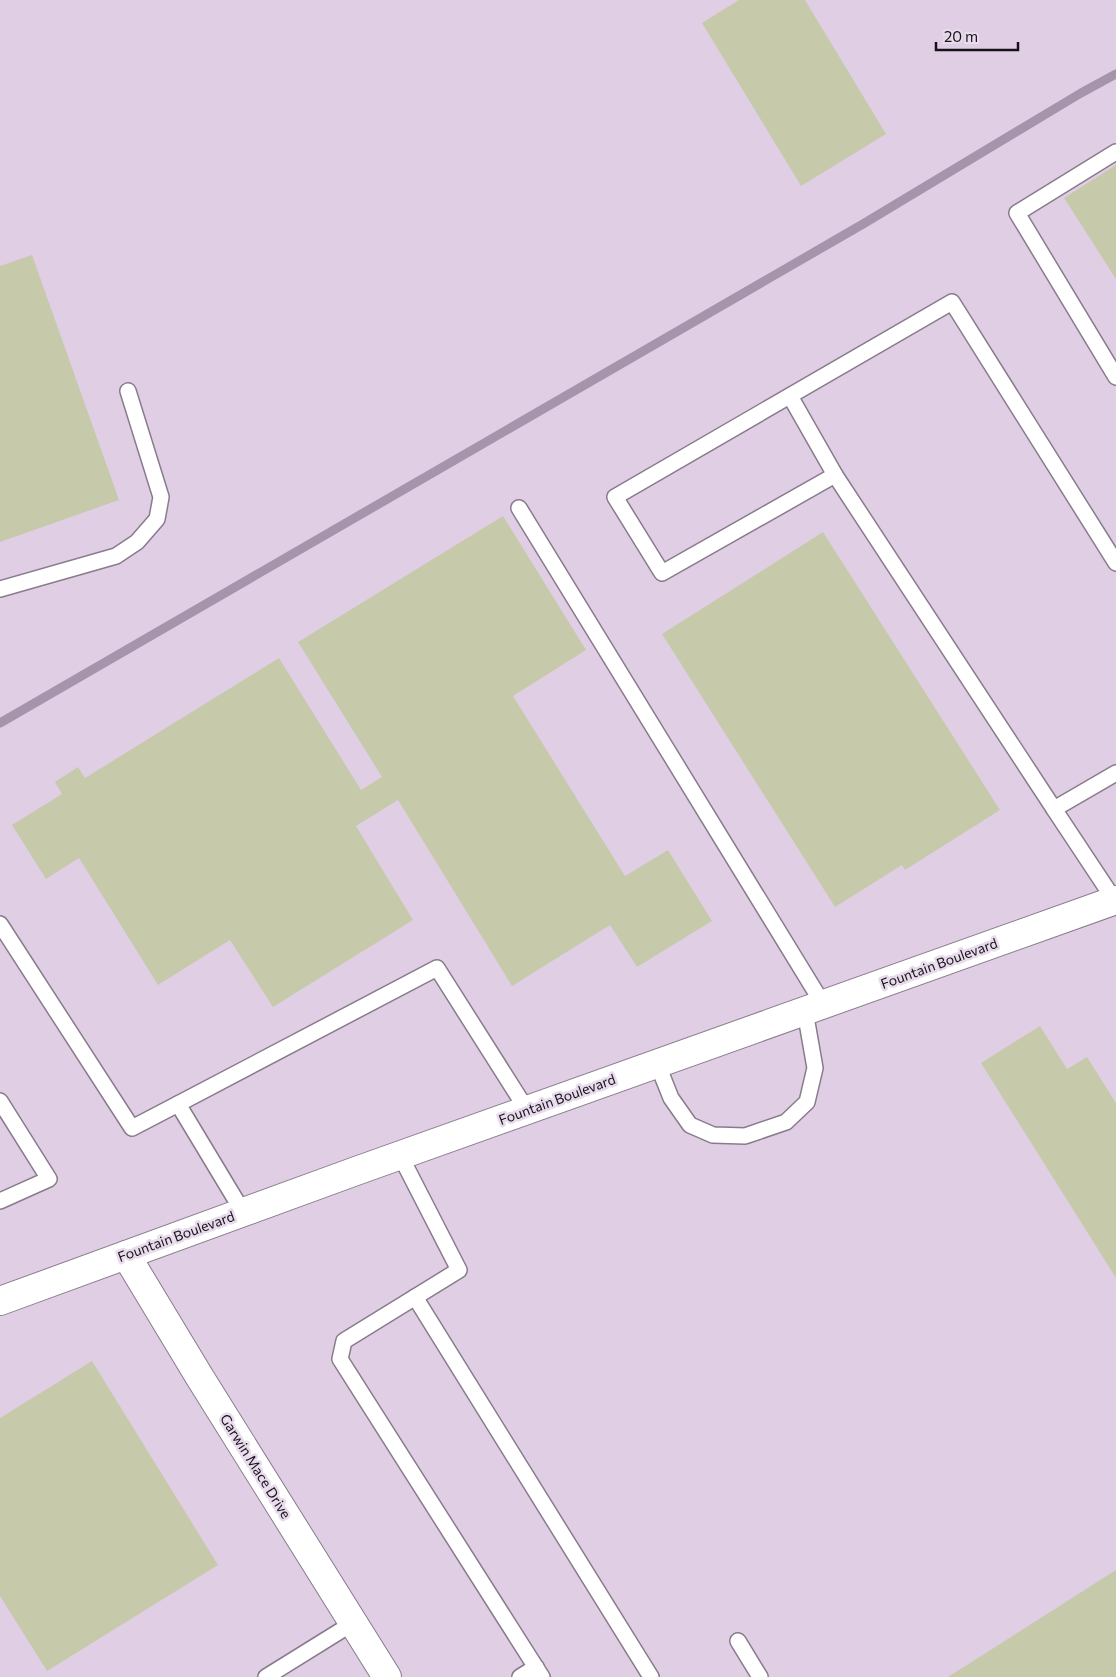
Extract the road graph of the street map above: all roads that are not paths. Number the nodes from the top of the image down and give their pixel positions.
1 (1116, 152) edge
2 (1116, 377) edge
3 (128, 391) dead end
4 (790, 396) junction
5 (835, 475) junction
6 (519, 508) dead end
7 (1116, 563) edge
8 (0, 589) edge
9 (1116, 773) edge
10 (1054, 809) junction
11 (1116, 900) edge
12 (0, 924) edge
13 (814, 1008) junction
14 (657, 1064) junction
15 (0, 1101) edge
16 (178, 1104) junction
17 (527, 1110) junction
18 (400, 1155) junction
19 (0, 1201) edge
20 (243, 1212) junction
21 (126, 1255) junction
22 (415, 1297) junction
23 (0, 1302) edge
24 (354, 1623) junction
25 (738, 1641) dead end
26 (539, 1672) edge
27 (266, 1677) edge
28 (388, 1677) edge
29 (520, 1677) edge
30 (651, 1677) edge
31 (760, 1677) edge

1 - 2 lane
3 - 8 lane
4 - 5 lane
4 - 5 lane
4 - 7 lane
5 - 10 lane
6 - 13 lane
9 - 10 lane
10 - 11 lane
11 - 13 street, Fountain Boulevard
12 - 16 lane
13 - 14 street, Fountain Boulevard
13 - 14 lane
14 - 17 street, Fountain Boulevard
15 - 19 lane
16 - 17 lane
16 - 20 lane
17 - 18 street, Fountain Boulevard
18 - 20 street, Fountain Boulevard
18 - 22 lane
20 - 21 street, Fountain Boulevard
21 - 23 street, Fountain Boulevard
21 - 24 street, Garwin Mace Drive
22 - 26 lane
22 - 30 lane
24 - 27 lane
24 - 28 street, Garwin Mace Drive
25 - 31 lane
26 - 29 lane

